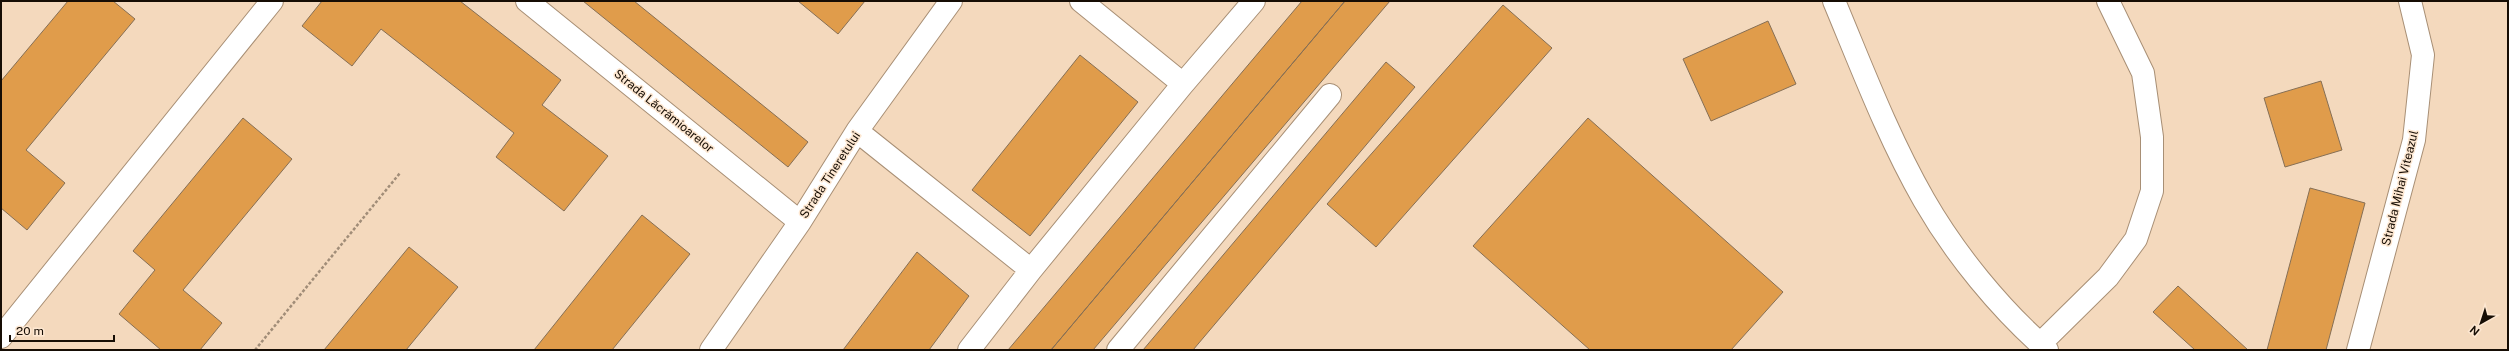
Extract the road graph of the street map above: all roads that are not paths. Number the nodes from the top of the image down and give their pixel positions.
1 (272, 1) edge
2 (527, 1) edge
3 (950, 1) edge
4 (1081, 1) edge
5 (1254, 1) edge
6 (1834, 1) edge
7 (2108, 1) edge
8 (2410, 1) edge
9 (1183, 84) junction
10 (1330, 95) dead end
11 (857, 131) junction
12 (800, 222) junction
13 (1031, 270) junction
14 (1, 337) edge
15 (2043, 347) edge
16 (711, 350) edge
17 (969, 350) edge
18 (1118, 350) edge
19 (2358, 350) edge

1 - 14 street
2 - 12 street, Strada Lăcrămioarelor
3 - 11 street, Strada Tineretului
4 - 9 street
5 - 9 street
6 - 15 street
7 - 15 street
8 - 19 street, Strada Mihai Viteazul
9 - 13 street
10 - 18 street
11 - 12 street, Strada Tineretului
11 - 13 street
12 - 16 street, Strada Tineretului
13 - 17 street

